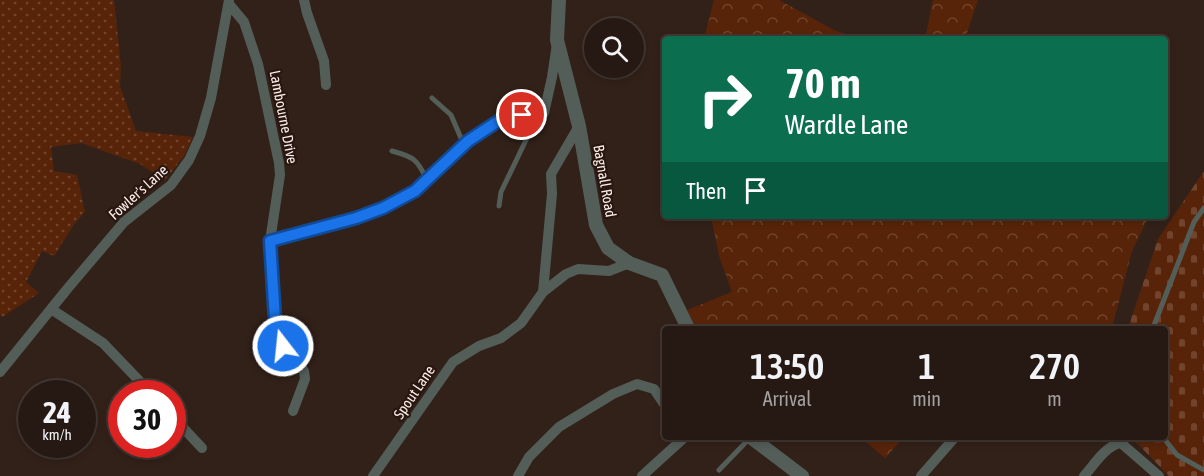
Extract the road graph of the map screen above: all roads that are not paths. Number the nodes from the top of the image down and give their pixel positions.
1 (304, 0) edge
2 (559, 0) edge
3 (229, 2) edge
4 (557, 40) junction
5 (326, 85) dead end
6 (432, 98) dead end
7 (539, 114) junction
8 (579, 126) junction
9 (464, 145) junction
10 (392, 151) dead end
11 (427, 180) junction
12 (499, 206) dead end
13 (1204, 208) edge
14 (270, 241) junction
15 (629, 263) junction
16 (543, 292) junction
17 (51, 309) junction
18 (687, 326) edge
19 (1153, 326) edge
20 (0, 372) edge
21 (139, 380) edge
22 (662, 401) edge
23 (293, 411) dead end
24 (186, 431) edge
25 (682, 440) edge
26 (746, 440) edge
27 (753, 440) edge
28 (953, 440) edge
29 (1165, 440) edge
30 (202, 448) dead end
31 (719, 470) dead end
32 (1204, 470) edge
33 (922, 475) edge
34 (373, 476) edge
35 (518, 476) edge
36 (642, 476) edge
37 (802, 476) edge
38 (1084, 476) edge
39 (1159, 476) edge

1 - 5 street
2 - 4 street, Bagnall Road
3 - 14 street, Lambourne Drive
3 - 17 street, Fowler's Lane
4 - 7 street
4 - 8 street, Bagnall Road
6 - 9 lane
7 - 9 street
7 - 12 lane
8 - 15 street, Bagnall Road
8 - 16 street
9 - 11 street
10 - 11 lane
11 - 14 street
13 - 19 lane
14 - 23 street, Lambourne Drive
15 - 16 street, Spout Lane
15 - 18 street, Bagnall Road
16 - 34 street, Spout Lane
17 - 20 street, Fowler's Lane
17 - 21 street
22 - 35 street
24 - 30 street
25 - 36 street
26 - 31 lane
27 - 37 street
28 - 33 street
29 - 32 lane
38 - 39 street

